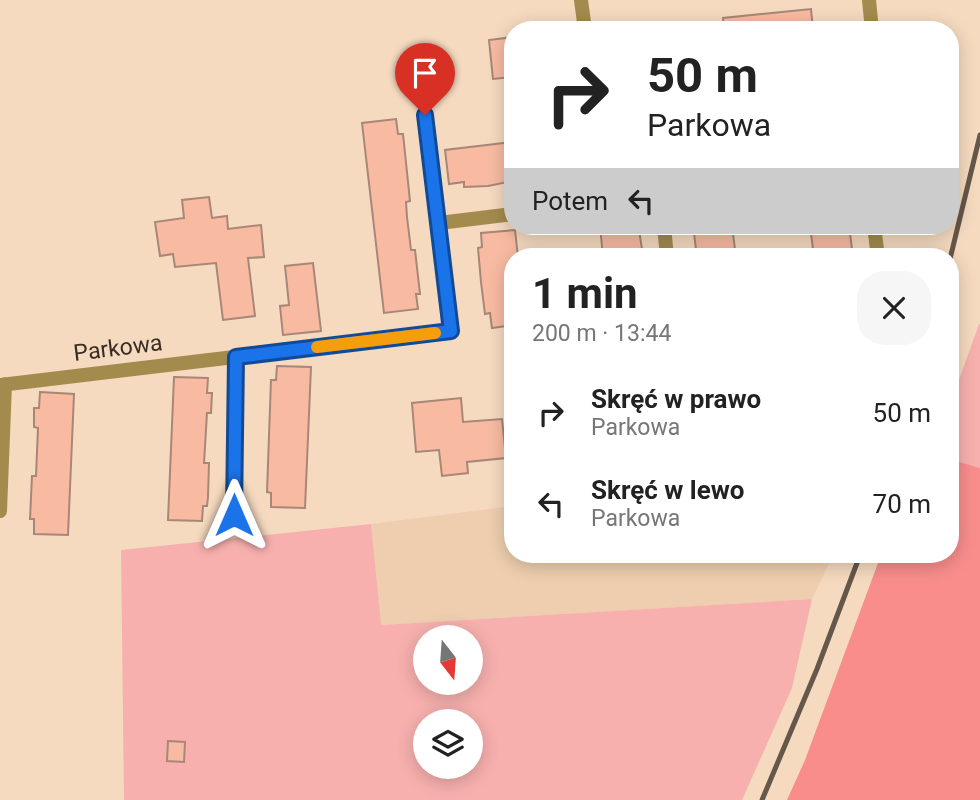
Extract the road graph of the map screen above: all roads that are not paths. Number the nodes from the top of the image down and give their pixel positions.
1 (581, 0) edge
2 (869, 0) edge
3 (584, 21) edge
4 (871, 21) edge
5 (425, 115) dead end
6 (504, 215) edge
7 (439, 223) junction
8 (236, 357) junction
9 (3, 384) edge
10 (0, 511) edge
11 (234, 515) dead end

1 - 3 street
2 - 4 street
5 - 7 street
6 - 7 street
7 - 8 street, Parkowa
8 - 9 street, Parkowa
8 - 11 street
9 - 10 street, Parkowa

